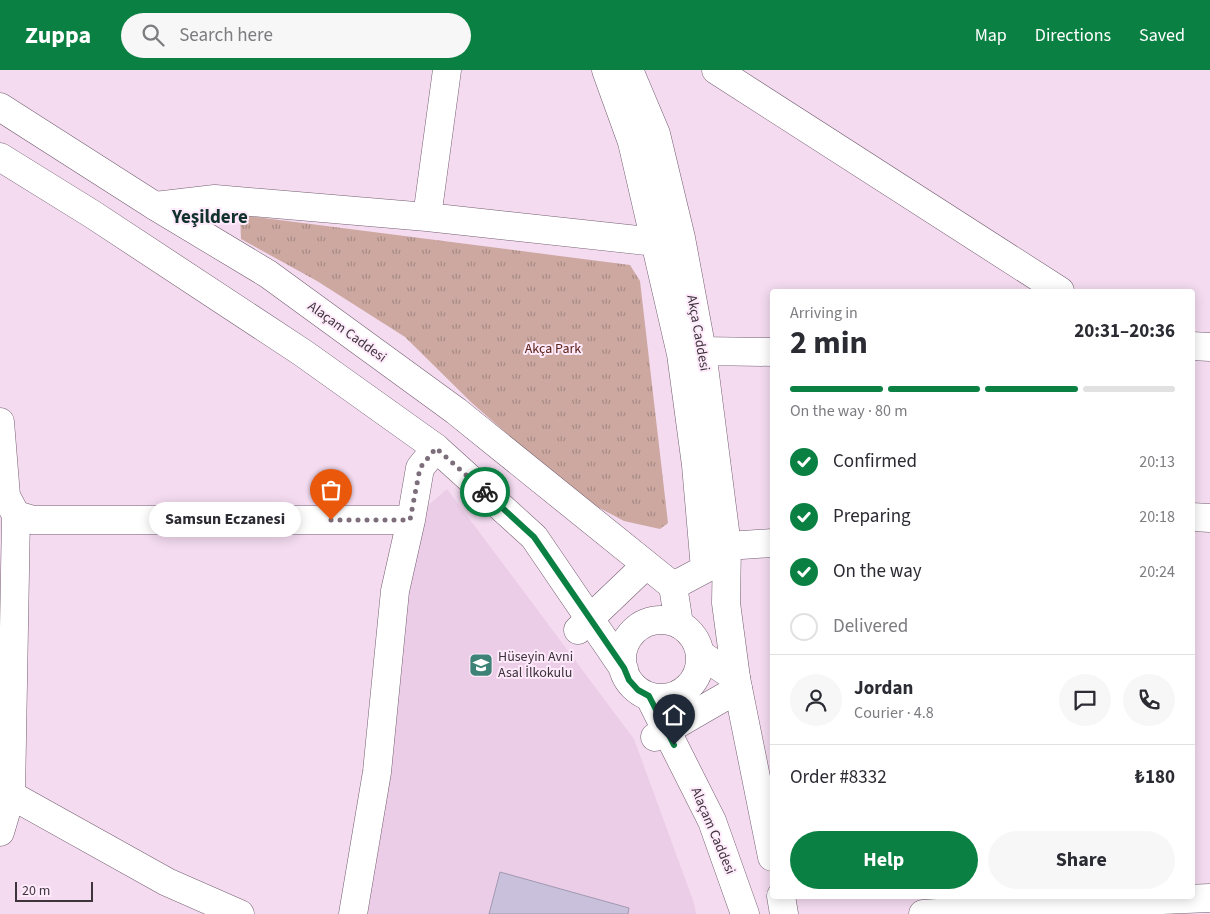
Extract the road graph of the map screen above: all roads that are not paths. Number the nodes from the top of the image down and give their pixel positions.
1 (447, 70) edge
2 (606, 70) edge
3 (629, 70) edge
4 (716, 70) edge
5 (0, 107) edge
6 (0, 157) edge
7 (155, 206) junction
8 (427, 217) junction
9 (656, 242) junction
10 (1057, 289) edge
11 (1195, 346) edge
12 (1210, 347) edge
13 (770, 352) edge
14 (692, 353) junction
15 (0, 422) edge
16 (436, 448) junction
17 (707, 503) junction
18 (16, 515) junction
19 (1195, 517) edge
20 (1210, 518) edge
21 (410, 520) junction
22 (770, 543) edge
23 (727, 546) junction
24 (646, 564) junction
25 (672, 586) junction
26 (584, 624) junction
27 (679, 624) junction
28 (700, 654) junction
29 (624, 668) junction
30 (737, 684) junction
31 (649, 696) junction
32 (660, 733) junction
33 (6, 792) edge
34 (0, 832) edge
35 (770, 847) edge
36 (1195, 898) edge
37 (1210, 898) edge
38 (782, 899) edge
39 (1138, 899) edge
40 (1066, 900) edge
41 (240, 914) edge
42 (352, 914) edge
43 (745, 914) edge
44 (784, 914) edge
45 (923, 914) edge

1 - 8 street
2 - 9 street, Akça Caddesi
3 - 14 street, Akça Caddesi
4 - 10 street
5 - 7 street, Alaçam Caddesi
6 - 16 street
7 - 8 street
7 - 24 street, Alaçam Caddesi
8 - 9 street
9 - 14 street, Akça Caddesi
11 - 12 street
13 - 14 street
14 - 17 street, Akça Caddesi
15 - 18 street
16 - 21 street
16 - 26 street
17 - 23 street, Akça Caddesi
17 - 25 street
18 - 21 street
18 - 33 street
19 - 20 street
21 - 42 street
22 - 23 street
23 - 30 street, Akça Caddesi
24 - 25 street, Alaçam Caddesi
24 - 26 street
25 - 27 street
26 - 29 street
27 - 28 street
27 - 29 street
28 - 30 street
28 - 31 street
29 - 31 street
30 - 32 street
30 - 35 street
31 - 32 street, Alaçam Caddesi
32 - 43 street, Alaçam Caddesi
33 - 34 street
33 - 41 street
36 - 37 street
38 - 44 street
39 - 40 street
40 - 45 street

